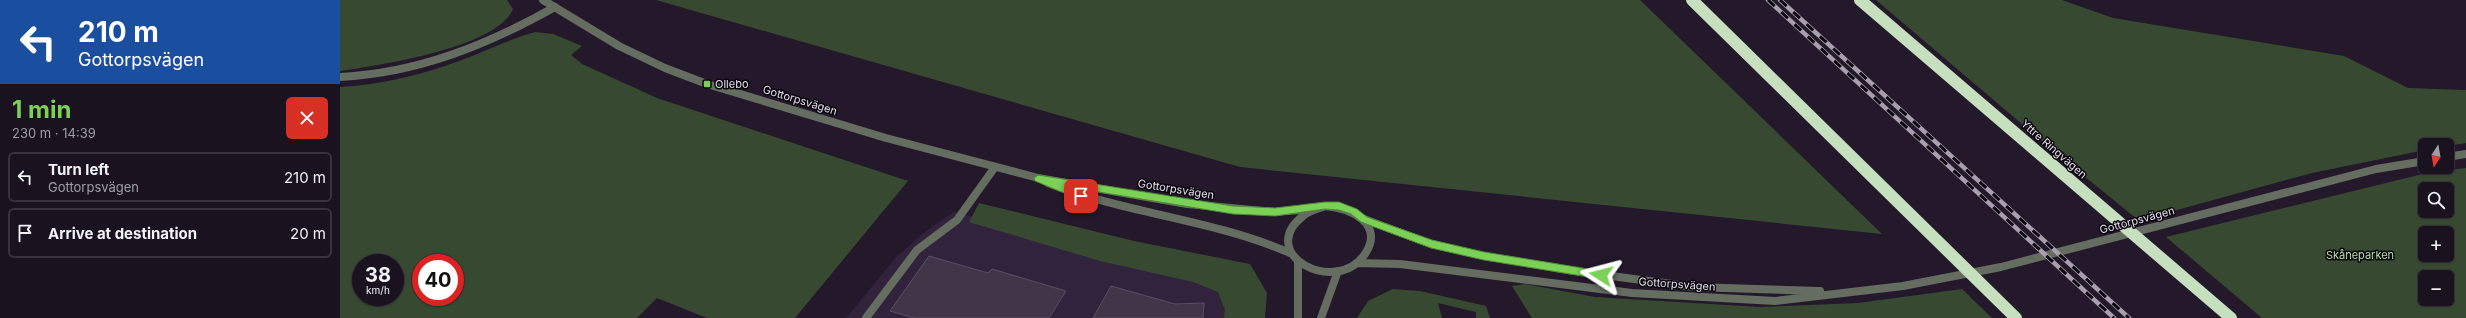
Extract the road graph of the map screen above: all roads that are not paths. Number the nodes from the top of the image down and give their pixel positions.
1 (543, 0) edge
2 (1692, 0) edge
3 (1860, 0) edge
4 (555, 7) junction
5 (340, 77) edge
6 (2466, 154) edge
7 (2454, 156) edge
8 (2418, 162) edge
9 (995, 167) junction
10 (1038, 178) junction
11 (1311, 209) junction
12 (1364, 219) junction
13 (1290, 253) junction
14 (1298, 262) junction
15 (1357, 263) junction
16 (1338, 271) junction
17 (1853, 292) junction
18 (866, 318) edge
19 (1298, 318) edge
20 (1321, 318) edge
21 (2016, 318) edge
22 (2232, 318) edge

1 - 4 street, Gottorpsvägen
2 - 21 highway
3 - 22 highway, Yttre Ringvägen
4 - 5 street
4 - 9 street, Gottorpsvägen
6 - 7 street
8 - 17 street, Gottorpsvägen
9 - 10 street, Gottorpsvägen
9 - 18 street
10 - 11 street, Gottorpsvägen
10 - 13 street, Gottorpsvägen
11 - 12 street, Gottorpsvägen
11 - 13 street, Gottorpsvägen
12 - 15 street
12 - 17 street, Gottorpsvägen
13 - 14 street, Gottorpsvägen
14 - 16 street, Gottorpsvägen
14 - 19 street
15 - 16 street, Gottorpsvägen
15 - 17 street, Gottorpsvägen
16 - 20 street

